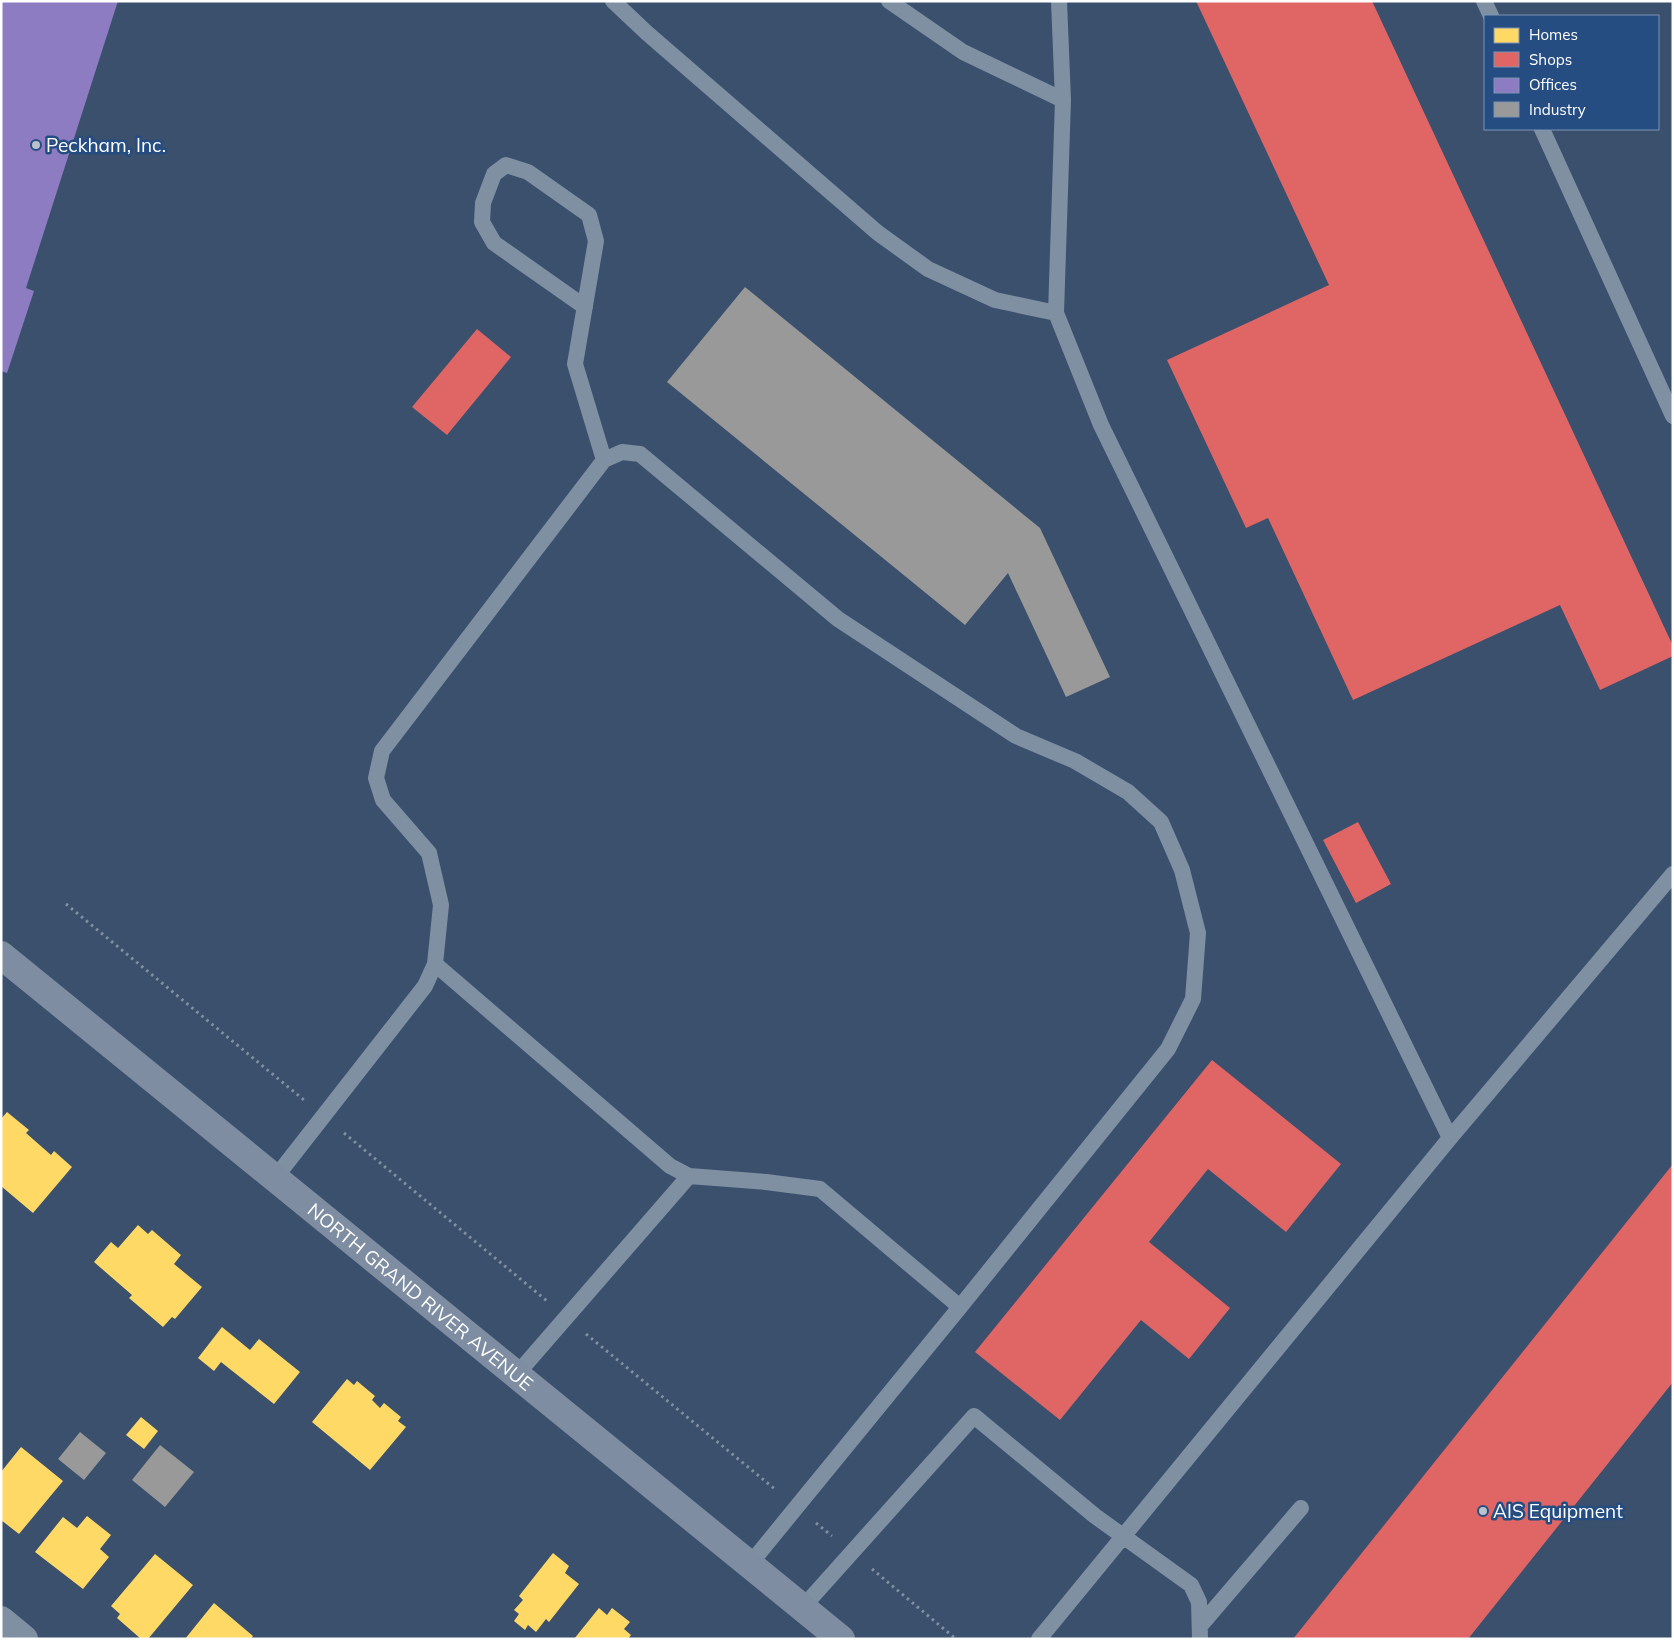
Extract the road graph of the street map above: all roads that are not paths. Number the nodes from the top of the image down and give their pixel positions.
1 (612, 1) edge
2 (889, 1) edge
3 (1059, 1) edge
4 (1484, 1) edge
5 (1490, 15) edge
6 (1062, 100) junction
7 (1542, 130) edge
8 (585, 307) junction
9 (1056, 313) junction
10 (1673, 416) edge
11 (604, 460) junction
12 (1673, 874) edge
13 (1, 955) edge
14 (434, 964) junction
15 (1450, 1138) junction
16 (689, 1176) junction
17 (275, 1178) junction
18 (960, 1307) junction
19 (517, 1374) junction
20 (1301, 1508) dead end
21 (1123, 1536) junction
22 (750, 1564) junction
23 (803, 1606) junction
24 (1, 1620) edge
25 (1200, 1632) edge
26 (24, 1639) edge
27 (841, 1639) edge
28 (1039, 1639) edge

1 - 9 lane
2 - 6 lane
3 - 6 lane
4 - 5 lane
6 - 9 lane
7 - 10 lane
8 - 8 lane
8 - 11 lane
9 - 15 lane
11 - 14 lane
11 - 18 lane
12 - 15 lane
13 - 17 main road, NORTH GRAND RIVER AVENUE
14 - 16 lane
14 - 17 lane
15 - 21 lane
16 - 18 lane
16 - 19 lane
17 - 19 main road, NORTH GRAND RIVER AVENUE
18 - 22 lane
19 - 22 main road, NORTH GRAND RIVER AVENUE
20 - 25 lane
21 - 23 lane
21 - 25 lane
21 - 28 lane
22 - 23 main road, NORTH GRAND RIVER AVENUE
23 - 27 main road, NORTH GRAND RIVER AVENUE
24 - 26 street

